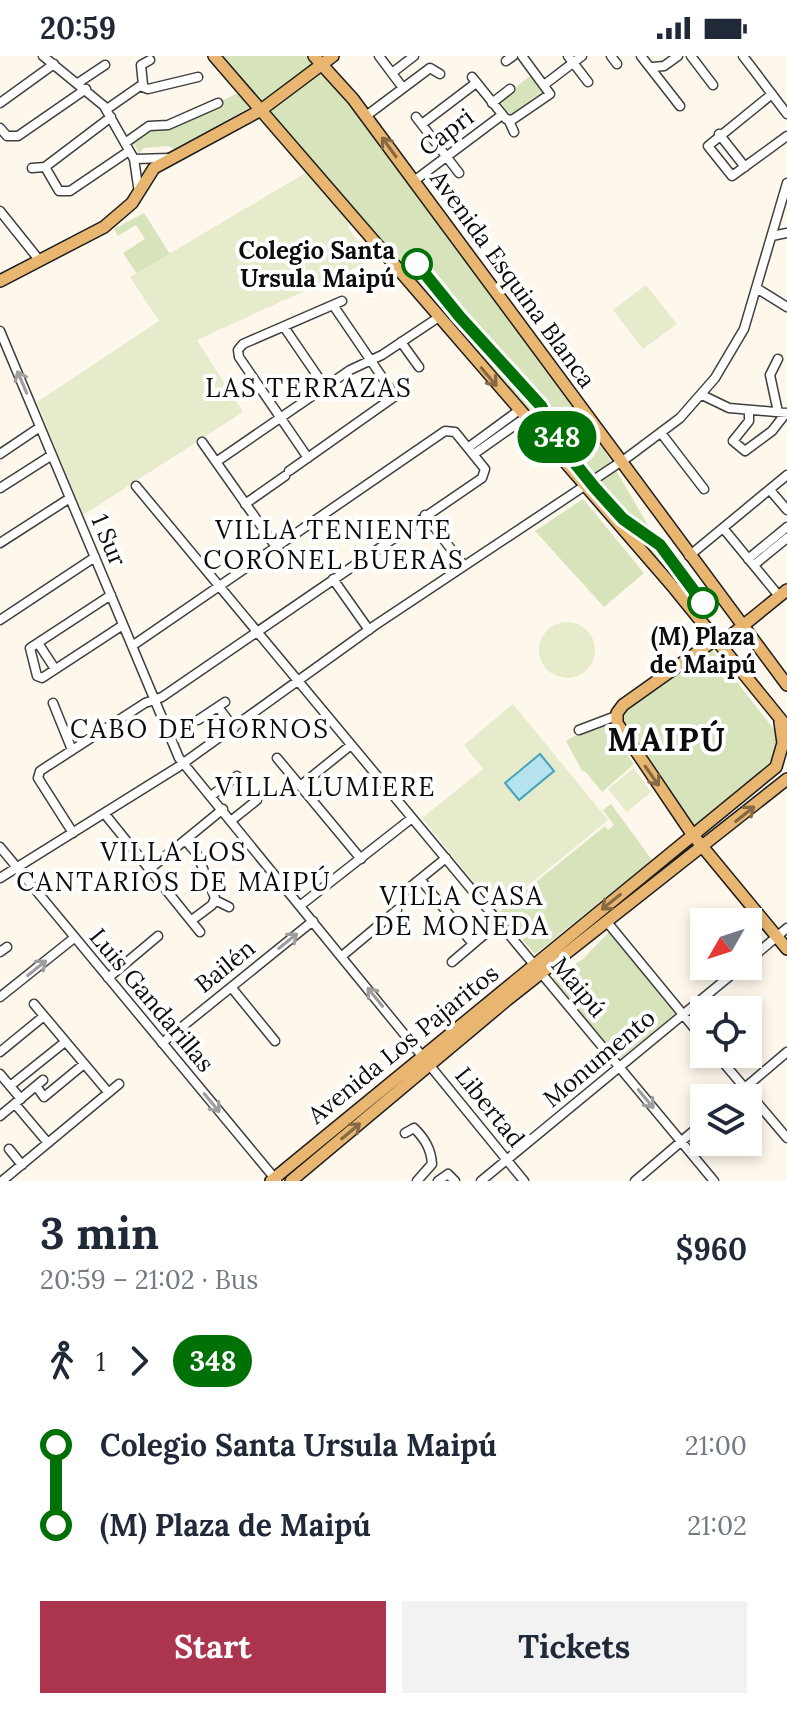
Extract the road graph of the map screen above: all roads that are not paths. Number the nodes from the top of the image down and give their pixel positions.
1 (43, 56) edge
2 (214, 56) edge
3 (333, 56) edge
4 (379, 56) edge
5 (414, 56) edge
6 (522, 56) edge
7 (582, 56) edge
8 (641, 56) edge
9 (678, 56) edge
10 (691, 56) edge
11 (748, 58) edge
12 (570, 59) edge
13 (150, 60) dead end
14 (318, 60) edge
15 (54, 64) junction
16 (105, 65) dead end
17 (653, 67) junction
18 (392, 73) junction
19 (440, 74) dead end
20 (198, 77) dead end
21 (588, 82) dead end
22 (143, 85) junction
23 (544, 85) junction
24 (713, 85) dead end
25 (82, 86) junction
26 (403, 88) junction
27 (510, 89) dead end
28 (772, 94) junction
29 (0, 103) edge
30 (218, 103) dead end
31 (492, 103) junction
32 (680, 106) dead end
33 (261, 110) junction
34 (109, 113) junction
35 (787, 114) edge
36 (366, 116) junction
37 (506, 118) junction
38 (0, 128) edge
39 (514, 132) dead end
40 (719, 134) junction
41 (787, 136) edge
42 (129, 151) junction
43 (447, 157) junction
44 (171, 158) junction
45 (45, 167) junction
46 (745, 167) junction
47 (32, 168) dead end
48 (459, 173) dead end
49 (414, 181) junction
50 (787, 183) edge
51 (139, 193) junction
52 (0, 211) edge
53 (787, 233) edge
54 (772, 236) junction
55 (40, 261) junction
56 (0, 281) edge
57 (758, 289) junction
58 (787, 307) edge
59 (439, 317) junction
60 (284, 327) junction
61 (0, 331) edge
62 (401, 342) junction
63 (778, 359) dead end
64 (370, 360) junction
65 (419, 367) dead end
66 (325, 387) junction
67 (702, 395) junction
68 (749, 412) junction
69 (784, 413) edge
70 (522, 415) junction
71 (281, 418) junction
72 (40, 427) junction
73 (661, 433) junction
74 (202, 442) dead end
75 (472, 450) junction
76 (0, 454) edge
77 (52, 455) junction
78 (308, 458) junction
79 (216, 462) junction
80 (620, 462) junction
81 (787, 475) edge
82 (584, 485) junction
83 (136, 486) dead end
84 (0, 488) edge
85 (704, 489) dead end
86 (770, 490) junction
87 (70, 498) junction
88 (245, 504) junction
89 (787, 510) edge
90 (425, 515) junction
91 (787, 527) edge
92 (723, 528) junction
93 (787, 538) edge
94 (0, 543) edge
95 (276, 547) junction
96 (688, 556) junction
97 (95, 557) junction
98 (751, 562) junction
99 (464, 566) junction
100 (333, 579) junction
101 (219, 586) junction
102 (783, 593) edge
103 (111, 595) junction
104 (0, 620) edge
105 (123, 625) junction
106 (742, 627) junction
107 (369, 630) junction
108 (257, 631) junction
109 (38, 643) junction
110 (720, 643) junction
111 (132, 646) junction
112 (55, 669) junction
113 (299, 683) junction
114 (787, 685) edge
115 (154, 699) junction
116 (53, 703) dead end
117 (616, 716) junction
118 (778, 717) junction
119 (198, 720) dead end
120 (787, 727) edge
121 (234, 728) junction
122 (579, 730) dead end
123 (351, 745) junction
124 (72, 750) junction
125 (277, 758) dead end
126 (183, 763) junction
127 (781, 764) edge
128 (237, 776) dead end
129 (787, 779) edge
130 (300, 786) junction
131 (211, 796) junction
132 (257, 800) dead end
133 (223, 809) junction
134 (104, 813) junction
135 (412, 818) junction
136 (232, 820) junction
137 (73, 833) junction
138 (692, 834) junction
139 (185, 840) junction
140 (0, 847) edge
141 (703, 848) junction
142 (446, 858) junction
143 (361, 859) junction
144 (16, 868) junction
145 (151, 868) junction
146 (0, 878) edge
147 (420, 879) junction
148 (404, 892) dead end
149 (215, 900) junction
150 (301, 905) junction
151 (229, 907) dead end
152 (397, 910) dead end
153 (192, 920) junction
154 (313, 921) junction
155 (499, 922) junction
156 (607, 922) junction
157 (787, 928) edge
158 (200, 932) dead end
159 (158, 936) dead end
160 (777, 937) junction
161 (74, 938) junction
162 (473, 944) junction
163 (762, 949) edge
164 (787, 949) edge
165 (342, 956) junction
166 (452, 962) dead end
167 (538, 970) junction
168 (108, 978) junction
169 (725, 980) edge
170 (231, 987) junction
171 (0, 997) edge
172 (34, 1004) dead end
173 (682, 1015) junction
174 (44, 1016) junction
175 (690, 1024) edge
176 (275, 1041) dead end
177 (65, 1042) junction
178 (162, 1043) junction
179 (0, 1052) edge
180 (787, 1052) edge
181 (427, 1061) junction
182 (84, 1064) junction
183 (619, 1067) junction
184 (728, 1068) edge
185 (0, 1074) edge
186 (119, 1084) dead end
187 (742, 1084) edge
188 (750, 1084) edge
189 (10, 1086) junction
190 (108, 1092) junction
191 (18, 1101) junction
192 (762, 1108) edge
193 (0, 1116) edge
194 (405, 1133) dead end
195 (690, 1134) edge
196 (787, 1138) edge
197 (681, 1142) junction
198 (48, 1143) junction
199 (9, 1149) dead end
200 (507, 1160) junction
201 (22, 1165) junction
202 (274, 1180) edge
203 (2, 1181) edge
204 (291, 1181) edge
205 (417, 1181) edge
206 (438, 1181) edge
207 (455, 1181) edge
208 (481, 1181) edge
209 (524, 1181) edge
210 (635, 1181) edge
211 (714, 1181) edge

1 - 15 street
2 - 33 main road
3 - 14 main road
4 - 18 street
5 - 18 street
6 - 23 street
7 - 12 street
8 - 17 street
9 - 17 street
10 - 24 street
11 - 28 street
12 - 21 street
12 - 23 street
13 - 22 street
14 - 33 main road
14 - 36 main road, Avenida Esquina Blanca
15 - 25 street
15 - 29 street
16 - 25 street
17 - 32 street
18 - 26 street
19 - 26 street
20 - 22 street
22 - 34 street
23 - 37 street, Capri
25 - 34 street
25 - 38 street
26 - 36 street
27 - 31 street
28 - 35 street
28 - 40 street
30 - 42 street
31 - 37 street
31 - 43 street
33 - 44 main road
33 - 59 main road
34 - 42 street
34 - 45 street
49 -> 36 main road, Avenida Esquina Blanca
37 - 39 street
37 - 43 street, Capri
40 - 46 street
40 - 46 street
41 - 46 street
42 - 44 street
42 - 45 street
42 - 51 street
43 - 48 street
43 - 49 street, Capri
44 - 51 main road
45 - 47 street
49 - 80 main road, Avenida Esquina Blanca
50 - 54 street
51 - 55 main road
52 - 55 street
53 - 54 street
54 - 57 street
55 - 56 main road
57 - 58 street
57 - 67 street
59 - 62 street
59 -> 70 main road
60 - 64 street
60 - 66 street
60 - 71 street
72 -> 61 street, 1 Sur
62 - 64 street
62 - 65 street
63 - 69 street
64 - 66 street
64 - 78 street
66 - 71 street
67 - 68 street
67 - 73 street
68 - 69 street
68 - 69 street
70 - 75 street
70 - 82 main road
71 - 78 street
71 - 79 street
72 - 76 street
72 - 77 street, 1 Sur
73 - 80 street
73 - 85 street
74 - 79 street
75 - 90 street
75 - 95 street
77 - 84 street
77 - 87 street, 1 Sur
78 - 88 street
79 - 88 street
80 - 82 street
80 - 96 main road, Avenida Esquina Blanca
81 - 86 street
82 - 99 street
82 - 110 main road
83 - 101 street, Maipú
86 - 89 street
86 - 92 street
87 - 94 street
87 - 97 street, 1 Sur
88 - 95 street
90 - 99 street
90 - 100 street
91 - 98 street
92 - 96 street
92 - 98 street
93 - 98 street
95 - 101 street
96 - 106 main road, Avenida Esquina Blanca
97 - 103 street, 1 Sur
97 - 104 street
98 - 102 street
99 - 107 street
100 - 107 street
100 - 108 street
101 - 108 street, Maipú
101 - 111 street
102 - 106 main road
103 - 105 street, 1 Sur
103 - 109 street
105 - 111 street, 1 Sur
105 - 112 street
106 - 110 main road
106 - 114 main road, Avenida Esquina Blanca
107 - 113 street
108 - 113 street, Maipú
108 - 115 street
109 - 112 street
109 - 112 street
110 - 117 main road
110 - 118 main road
111 - 115 street, 1 Sur
113 - 121 street
113 - 123 street, Maipú
115 - 124 street
115 - 126 street, 1 Sur
116 - 124 street
117 - 122 street
117 -> 138 main road
118 - 120 main road
118 - 127 main road
119 - 121 street
121 - 126 street
123 - 130 street
123 - 135 street, Maipú
124 - 137 street
125 - 130 street
126 - 131 street, 1 Sur
126 - 134 street
127 - 138 main road, Avenida Los Pajaritos
128 - 131 street
141 -> 129 main road, Avenida Los Pajaritos
130 - 143 street
131 - 133 street, 1 Sur
132 - 136 street
133 - 136 street, 1 Sur
133 - 139 street
134 - 137 street
134 - 145 street
135 - 142 street, Maipú
135 - 143 street
136 - 150 street, 1 Sur
137 - 144 street
138 - 141 main road
138 -> 167 main road, Avenida Los Pajaritos
139 - 145 street
139 - 149 street
140 - 144 street, Luis Gandarillas
141 - 156 main road, Avenida Los Pajaritos
141 - 160 main road
142 - 147 street
142 - 155 street, Maipú
143 - 150 street
144 - 146 street
144 - 161 street, Luis Gandarillas
145 - 153 street
147 - 148 street
147 - 162 street
149 - 151 street
149 - 153 street
150 - 154 street, Libertad
152 - 165 street
153 - 158 street
154 - 165 street, Libertad
170 -> 154 street, Bailén
155 - 162 street
155 - 167 street, Maipú
156 - 167 main road, Avenida Los Pajaritos
156 - 173 street
157 - 160 street
159 - 168 street
160 - 163 street
160 - 164 main road
161 - 168 street, Luis Gandarillas
171 -> 161 street
162 - 166 street
181 -> 165 street, Libertad
167 - 181 main road, Avenida Los Pajaritos
167 - 183 street, Maipú
168 - 178 street, Luis Gandarillas
169 - 173 street, Monumento
170 - 176 street
170 - 178 street, Bailén
172 - 174 street
173 - 175 street
173 - 183 street, Monumento
174 - 177 street
174 - 179 street
177 - 182 street
177 - 189 street
178 -> 202 street, Luis Gandarillas
180 - 188 street
181 - 200 street, Libertad
181 - 202 main road, Avenida Los Pajaritos
204 -> 181 main road, Avenida Los Pajaritos
182 - 190 street
182 - 191 street
183 -> 197 street, Maipú
183 - 200 street, Monumento
184 - 187 street
185 - 189 street
186 - 190 street
189 - 191 street
190 - 198 street
191 - 193 street
191 - 198 street
192 - 196 street
194 - 205 street
195 - 197 street
197 - 210 street
197 - 211 street, Maipú
198 - 201 street
199 - 201 street
200 - 208 street, Monumento
200 - 209 street, Libertad
201 - 203 street
206 - 207 street

